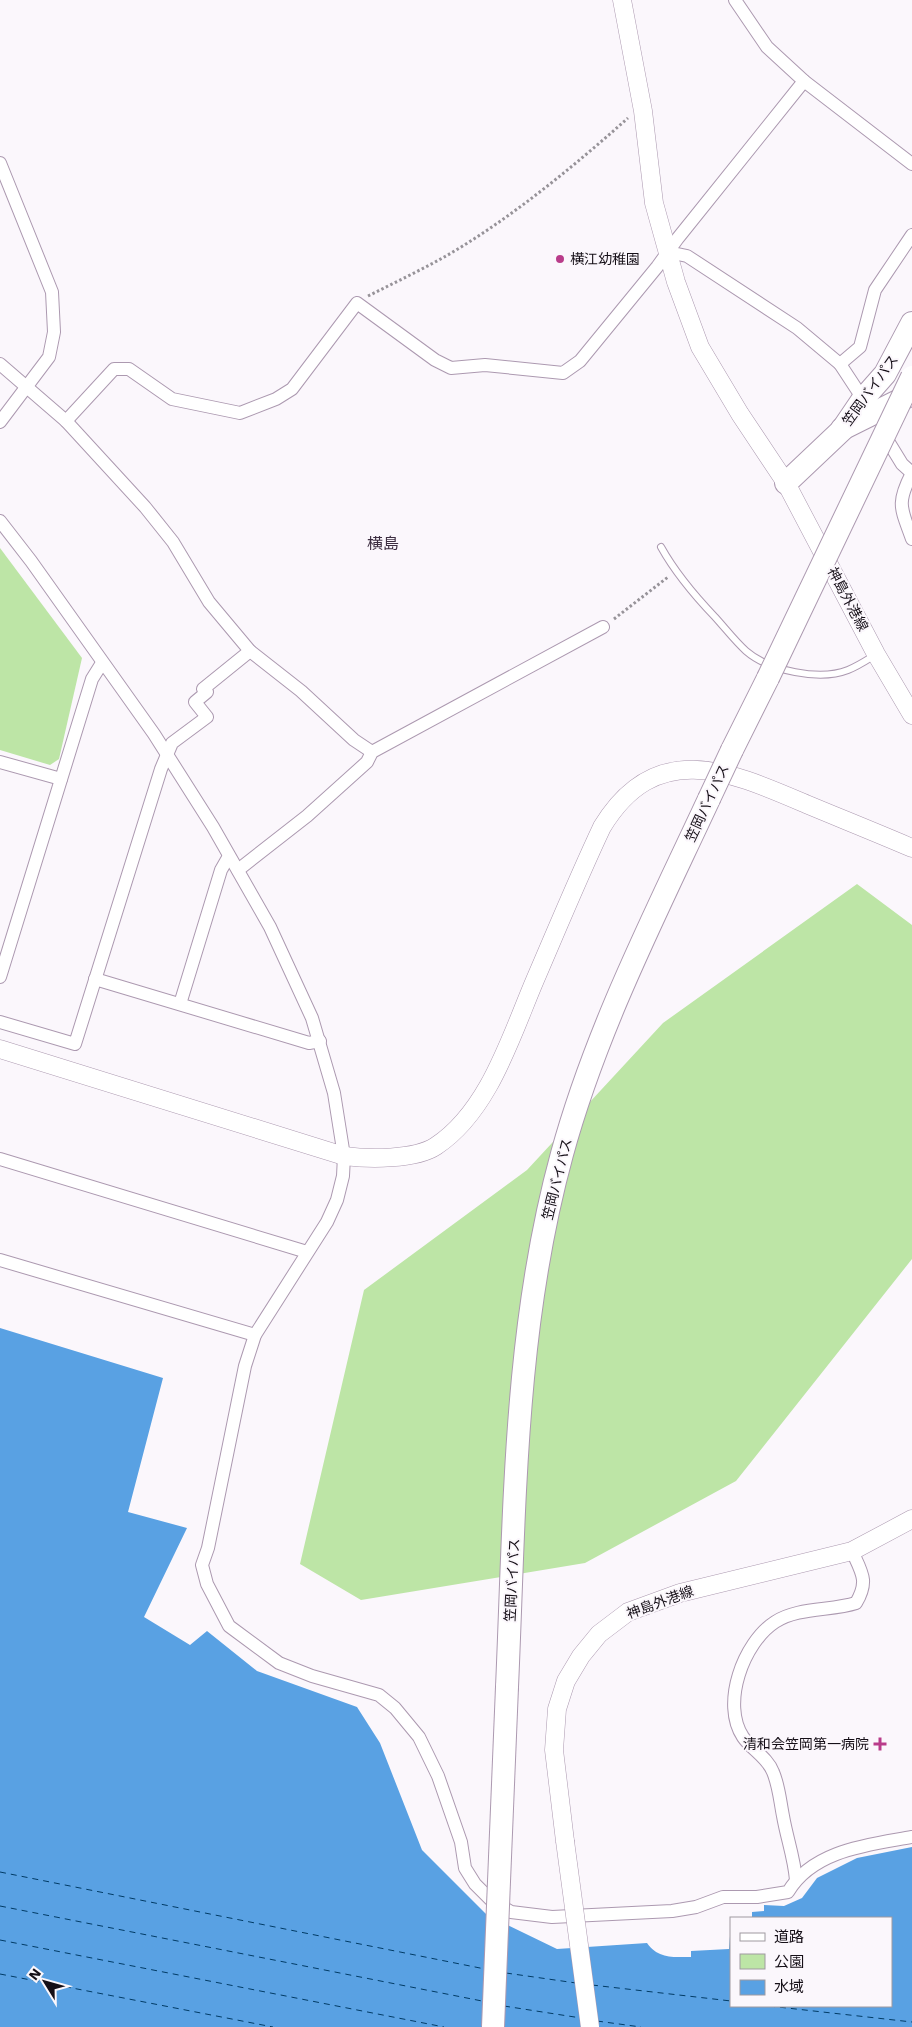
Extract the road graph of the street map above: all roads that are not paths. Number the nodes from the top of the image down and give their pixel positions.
1 (622, 0) edge
2 (735, 0) edge
3 (804, 81) junction
4 (0, 163) edge
5 (912, 164) edge
6 (912, 235) edge
7 (668, 252) junction
8 (912, 323) edge
9 (0, 364) edge
10 (840, 364) junction
11 (912, 377) edge
12 (26, 388) junction
13 (912, 394) edge
14 (868, 407) junction
15 (66, 421) junction
16 (0, 422) edge
17 (912, 473) edge
18 (786, 483) junction
19 (0, 521) edge
20 (912, 539) edge
21 (661, 547) dead end
22 (603, 628) road end
23 (250, 651) junction
24 (876, 654) junction
25 (102, 663) junction
26 (912, 715) edge
27 (372, 752) junction
28 (167, 754) junction
29 (0, 762) edge
30 (61, 780) junction
31 (912, 848) edge
32 (229, 856) junction
33 (238, 870) junction
34 (0, 976) edge
35 (94, 979) junction
36 (180, 1004) junction
37 (0, 1022) edge
38 (320, 1041) junction
39 (0, 1049) edge
40 (344, 1156) junction
41 (0, 1159) edge
42 (307, 1252) junction
43 (0, 1260) edge
44 (255, 1335) junction
45 (912, 1519) edge
46 (852, 1551) junction
47 (912, 1837) edge
48 (796, 1880) junction
49 (493, 2027) edge
50 (590, 2027) edge

1 - 7 street, 神島外港線
2 - 3 street
3 - 5 street
3 - 7 street
4 - 12 street
6 - 10 street
7 - 10 street
7 - 15 street
7 - 18 street, 神島外港線
8 - 14 highway, 笠岡バイパス
9 - 12 street
10 - 14 street
11 - 49 highway, 笠岡バイパス, bridge
12 - 15 street
12 - 16 street
13 - 14 highway, 笠岡バイパス
14 - 17 street
14 - 18 highway, 笠岡バイパス
15 - 23 street
17 - 20 street
18 - 24 street, 神島外港線
19 - 25 street
21 - 24 lane
22 - 27 street
23 - 27 street
23 - 28 street
24 - 26 street, 神島外港線
25 - 28 street
25 - 30 street
27 - 33 street
28 - 32 street
28 - 35 street
29 - 30 street
30 - 34 street
31 - 40 street
32 - 33 street
32 - 36 street
33 - 38 street
35 - 36 street
35 - 37 street
36 - 38 street
38 - 40 street
39 - 40 street
40 - 42 street
41 - 42 street
42 - 44 street
43 - 44 street
44 - 48 street
45 - 46 street, 神島外港線
46 - 48 street
46 - 50 street, 神島外港線, bridge
47 - 48 street

